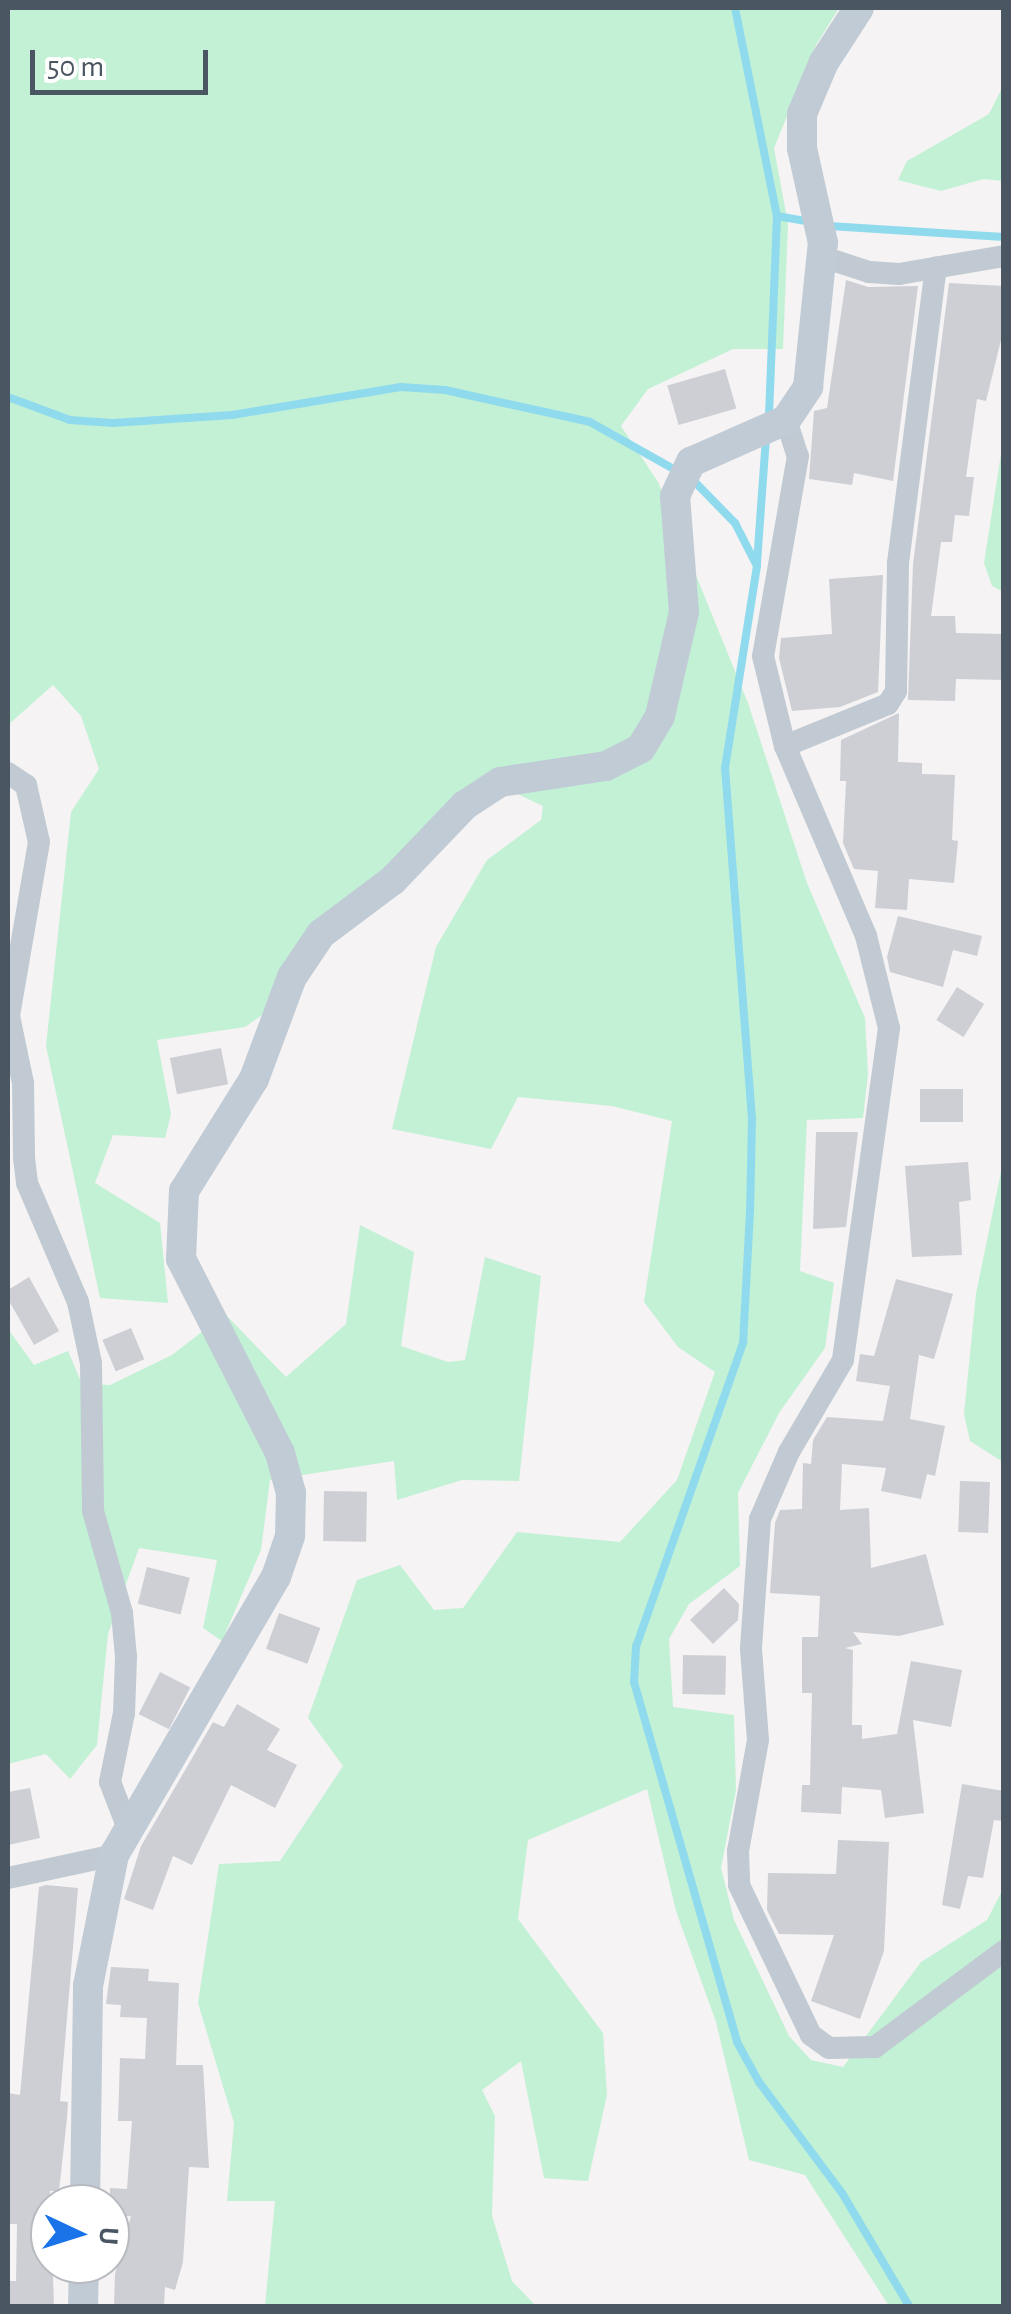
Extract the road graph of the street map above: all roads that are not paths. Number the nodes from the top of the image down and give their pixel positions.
1 (858, 8) edge
2 (823, 250) junction
3 (1004, 256) edge
4 (936, 266) junction
5 (786, 420) junction
6 (785, 746) junction
7 (8, 773) edge
8 (127, 1826) junction
9 (114, 1855) junction
10 (8, 1878) edge
11 (1004, 1950) edge
12 (85, 2184) edge

1 - 2 street
2 - 4 street
2 - 5 street
3 - 4 street
4 - 6 street
5 - 6 street
5 - 8 street
6 - 11 street
7 - 8 street
8 - 9 street
9 - 10 street
9 - 12 street

